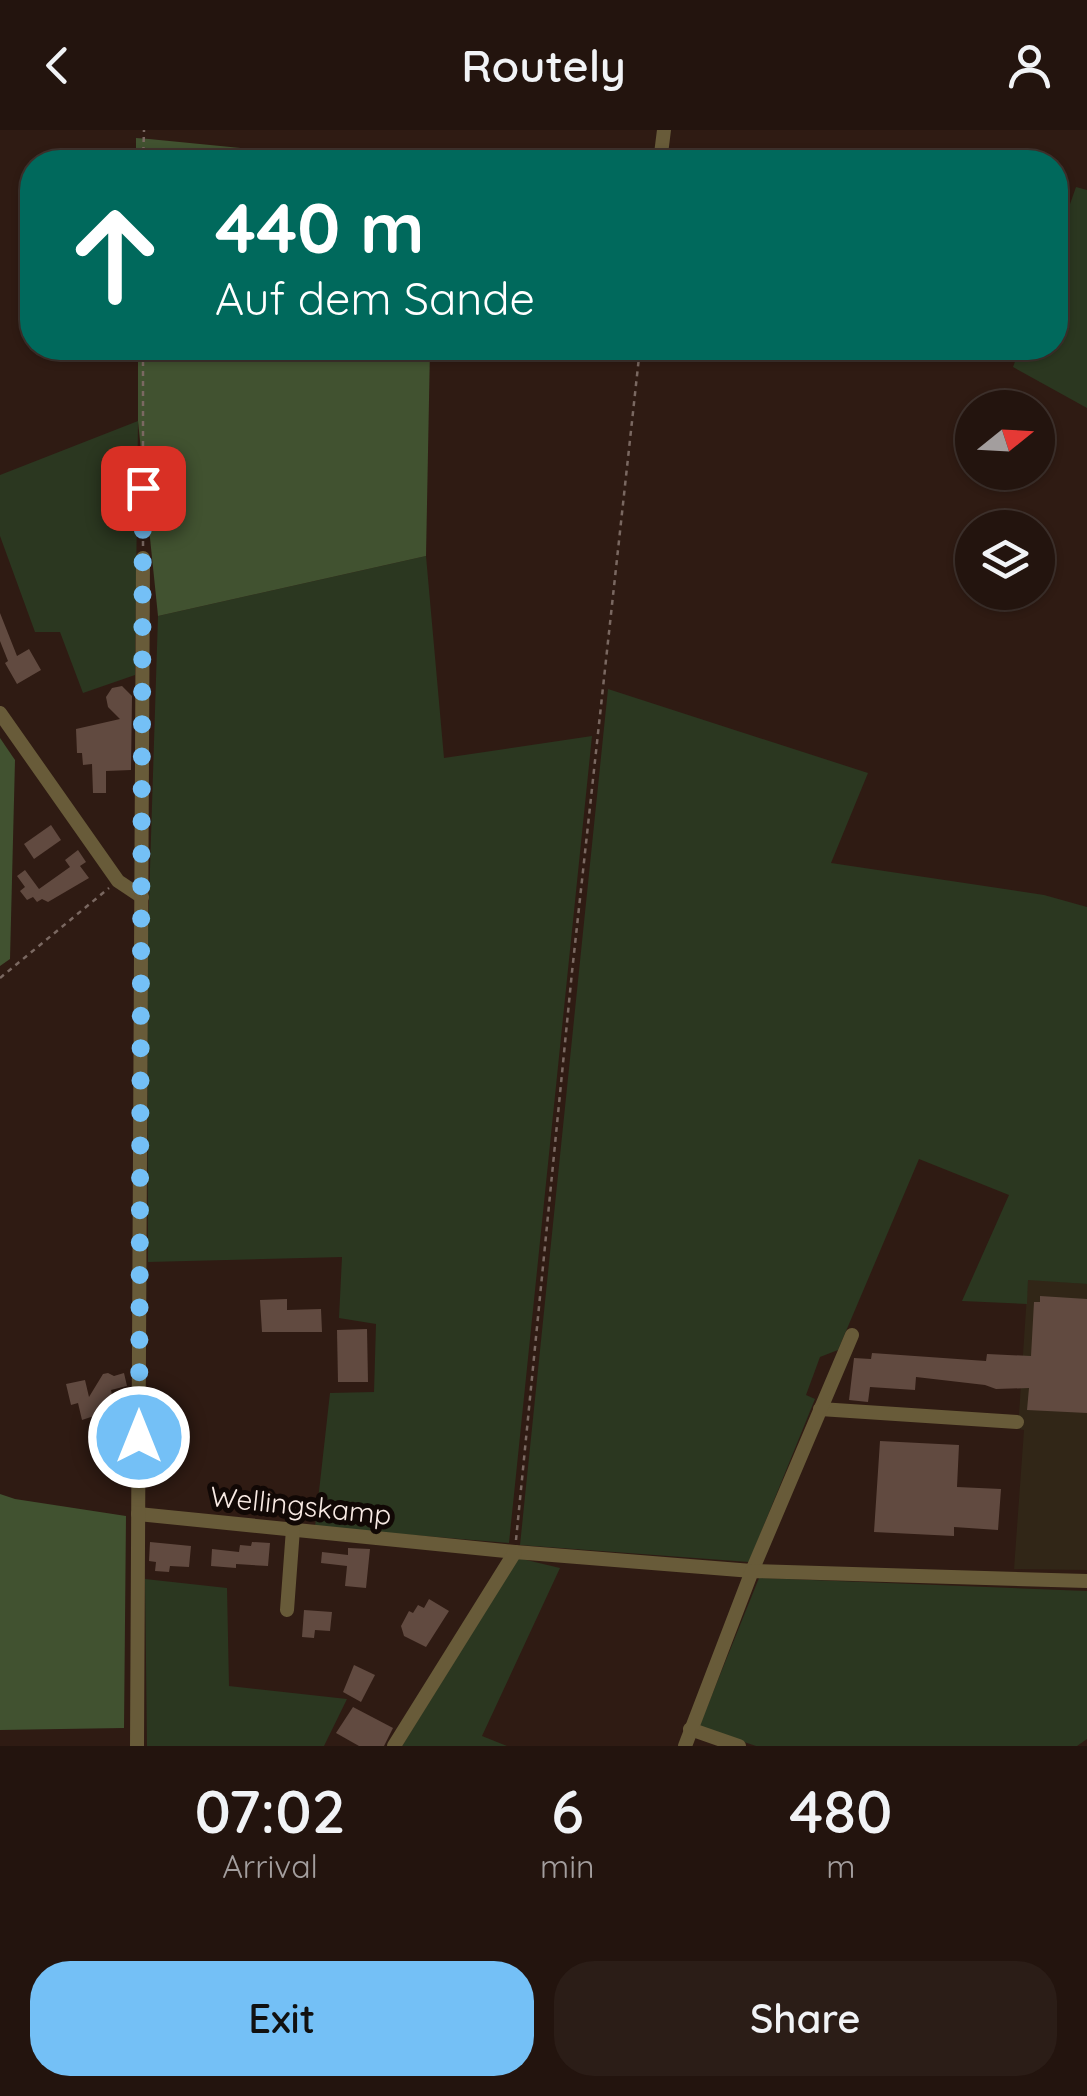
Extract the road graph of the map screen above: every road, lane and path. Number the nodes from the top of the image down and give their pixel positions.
1 (143, 360) edge
2 (639, 360) edge
3 (143, 558) joint
4 (0, 713) edge
5 (118, 881) junction
6 (142, 897) junction
7 (0, 978) edge
8 (852, 1335) dead end
9 (820, 1410) junction
10 (1016, 1422) dead end
11 (138, 1514) junction
12 (293, 1530) junction
13 (514, 1552) junction
14 (752, 1571) junction
15 (1087, 1582) edge
16 (287, 1610) dead end
17 (690, 1730) junction
18 (137, 1746) edge
19 (394, 1746) edge
20 (686, 1746) edge
21 (739, 1746) edge

1 - 3 path
2 - 13 path
3 - 6 street
4 - 5 street
5 - 6 street
5 - 7 path
6 - 11 street
8 - 9 street
9 - 10 street
9 - 14 street
11 - 12 street, Wellingskamp
11 - 18 street
12 - 13 street, Wellingskamp
12 - 16 street
13 - 14 street, Wellingskamp
13 - 19 street
14 - 15 street, Wellingskamp
14 - 17 street
17 - 20 street
17 - 21 street

